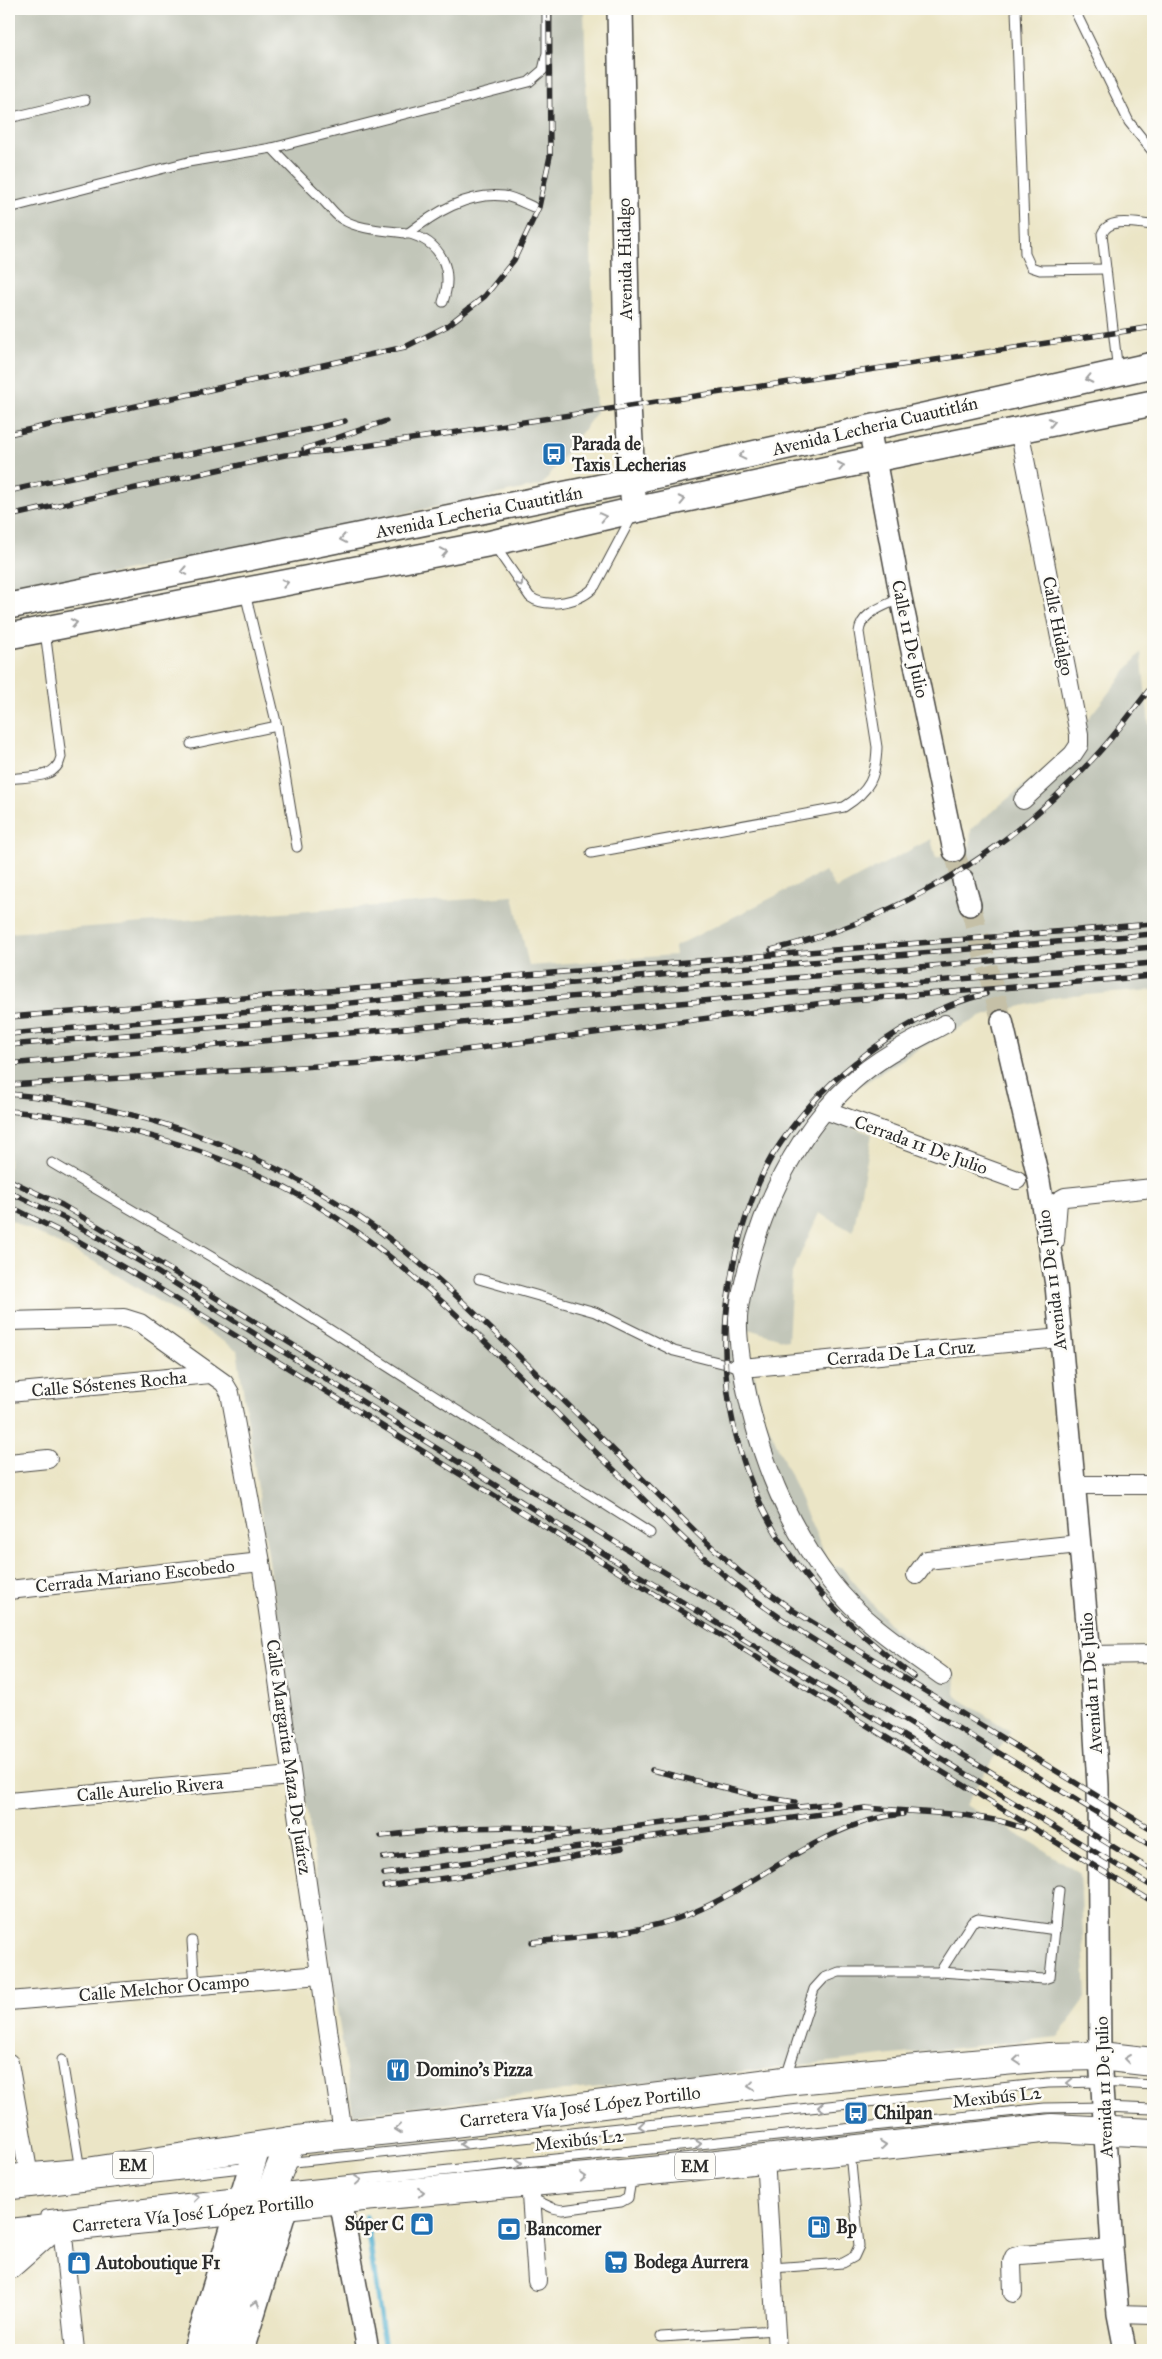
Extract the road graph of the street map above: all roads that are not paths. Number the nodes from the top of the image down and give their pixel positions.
1 (547, 9) edge
2 (620, 9) edge
3 (1016, 9) edge
4 (1074, 9) edge
5 (85, 100) dead end
6 (9, 118) edge
7 (272, 148) junction
8 (1153, 152) edge
9 (533, 207) dead end
10 (9, 208) edge
11 (1153, 225) edge
12 (407, 234) junction
13 (1106, 268) junction
14 (443, 302) dead end
15 (1153, 365) edge
16 (1118, 373) junction
17 (1153, 403) edge
18 (1126, 408) junction
19 (869, 427) junction
20 (1019, 429) junction
21 (875, 459) junction
22 (632, 481) junction
23 (634, 510) junction
24 (492, 543) junction
25 (244, 590) junction
26 (900, 598) junction
27 (9, 606) edge
28 (44, 629) junction
29 (9, 636) edge
30 (277, 726) junction
31 (191, 744) dead end
32 (9, 779) edge
33 (1023, 800) dead end
34 (297, 848) dead end
35 (954, 850) tunnel mouth
36 (591, 853) dead end
37 (963, 880) tunnel mouth
38 (970, 905) tunnel mouth
39 (1002, 1021) tunnel mouth
40 (945, 1024) dead end
41 (825, 1110) junction
42 (52, 1163) dead end
43 (1017, 1180) dead end
44 (1153, 1188) edge
45 (1054, 1262) junction
46 (479, 1279) dead end
47 (9, 1320) edge
48 (1060, 1338) junction
49 (742, 1368) junction
50 (217, 1379) junction
51 (9, 1393) edge
52 (48, 1459) dead end
53 (9, 1463) edge
54 (1074, 1484) junction
55 (1153, 1485) edge
56 (650, 1532) dead end
57 (1079, 1544) junction
58 (261, 1562) junction
59 (916, 1575) dead end
60 (9, 1590) edge
61 (1153, 1654) edge
62 (1090, 1655) junction
63 (942, 1676) dead end
64 (292, 1776) junction
65 (9, 1802) edge
66 (1059, 1890) dead end
67 (1056, 1930) junction
68 (192, 1941) dead end
69 (940, 1972) junction
70 (320, 1975) junction
71 (195, 1986) junction
72 (9, 2002) edge
73 (62, 2060) dead end
74 (9, 2062) edge
75 (1153, 2062) edge
76 (1101, 2069) junction
77 (784, 2082) junction
78 (1153, 2085) edge
79 (1153, 2108) edge
80 (1105, 2119) junction
81 (1153, 2133) edge
82 (343, 2134) junction
83 (850, 2148) junction
84 (765, 2158) junction
85 (80, 2173) junction
86 (19, 2177) edge
87 (264, 2179) junction
88 (531, 2190) junction
89 (9, 2195) edge
90 (340, 2200) junction
91 (50, 2224) junction
92 (9, 2233) edge
93 (1112, 2248) junction
94 (9, 2265) edge
95 (772, 2268) junction
96 (537, 2281) dead end
97 (1013, 2293) dead end
98 (1118, 2314) junction
99 (1153, 2315) edge
100 (776, 2330) junction
101 (661, 2337) dead end
102 (75, 2350) edge
103 (196, 2350) edge
104 (218, 2350) edge
105 (241, 2350) edge
106 (368, 2350) edge
107 (777, 2350) edge
108 (1125, 2350) edge

1 - 7 lane
2 - 22 main road, Avenida Hidalgo
3 - 13 lane
4 - 8 lane
5 - 6 lane
7 - 10 lane
7 - 12 lane
9 - 12 lane
11 - 13 lane
12 - 14 lane
13 - 16 lane
15 - 16 main road, Avenida Lecheria Cuautitlán
16 - 18 main road
16 -> 19 main road, Avenida Lecheria Cuautitlán
17 - 18 main road, Avenida Lecheria Cuautitlán
20 -> 18 main road, Avenida Lecheria Cuautitlán
19 - 21 street, Calle 11 De Julio
19 -> 22 main road, Avenida Lecheria Cuautitlán
20 - 21 main road, Avenida Lecheria Cuautitlán
20 - 33 street, Calle Hidalgo
23 -> 21 main road, Avenida Lecheria Cuautitlán
21 - 26 street, Calle 11 De Julio
22 - 23 main road, Avenida Hidalgo
22 -> 27 main road, Avenida Lecheria Cuautitlán
24 -> 23 main road, Avenida Lecheria Cuautitlán
24 -> 23 lane
25 -> 24 main road, Avenida Lecheria Cuautitlán
28 -> 25 main road, Avenida Lecheria Cuautitlán
25 - 30 lane
26 - 35 street, Calle 11 De Julio
26 - 36 lane
28 - 29 main road, Avenida Lecheria Cuautitlán
28 - 32 lane
30 - 31 lane
30 - 34 lane
37 - 38 street
39 - 45 street, Avenida 11 De Julio
40 - 41 street
41 - 43 street, Cerrada 11 De Julio
41 - 49 street
42 - 56 lane
44 - 45 street
45 - 48 street, Avenida 11 De Julio
46 - 49 lane
47 - 50 street
48 - 49 street, Cerrada De La Cruz
48 - 54 street, Avenida 11 De Julio
49 - 63 street
50 - 51 street, Calle Sóstenes Rocha
50 - 58 street, Calle Margarita Maza De Juárez
52 - 53 street
54 - 55 street
54 - 57 street, Avenida 11 De Julio
57 - 59 street
57 - 62 street, Avenida 11 De Julio
58 - 60 street, Cerrada Mariano Escobedo
58 - 64 street, Calle Margarita Maza De Juárez
61 - 62 street
62 - 76 street, Avenida 11 De Julio
64 - 65 street, Calle Aurelio Rivera
64 - 70 street, Calle Margarita Maza De Juárez
66 - 67 lane
67 - 69 lane
67 - 69 lane
68 - 71 lane
69 - 77 lane
70 - 71 street, Calle Melchor Ocampo
70 - 82 street, Calle Margarita Maza De Juárez
71 - 72 street, Calle Melchor Ocampo
73 - 85 lane
74 - 86 street
75 -> 76 main road, Carretera Vía José López Portillo / EM
76 -> 77 main road, Carretera Vía José López Portillo / EM
76 - 78 lane, Mexibús L2
76 - 80 street, Avenida 11 De Julio
76 -> 87 lane, Mexibús L2
77 -> 82 main road, Carretera Vía José López Portillo / EM
79 - 80 lane, Mexibús L2
80 - 81 main road, Carretera Vía José López Portillo / EM
83 -> 80 main road, Carretera Vía José López Portillo / EM
87 -> 80 lane, Mexibús L2
80 - 93 street, Avenida 11 De Julio
82 - 87 main road, Carretera Vía José López Portillo / EM
83 - 84 main road, Carretera Vía José López Portillo / EM
83 - 95 lane
84 - 88 main road, Carretera Vía José López Portillo / EM
84 - 95 street
85 - 86 main road, Carretera Vía José López Portillo / EM
85 - 87 main road, Carretera Vía José López Portillo / EM
87 - 89 lane, Mexibús L2
87 - 90 main road, Carretera Vía José López Portillo / EM
91 -> 87 main road, Carretera Vía José López Portillo / EM
87 - 103 main road
87 - 104 main road
105 -> 87 main road
90 -> 88 main road, Carretera Vía José López Portillo / EM
88 - 96 street
90 - 106 street
91 - 92 main road, Carretera Vía José López Portillo / EM
91 - 94 main road
91 - 102 street
93 - 97 street
93 - 98 street, Avenida 11 De Julio
95 - 100 street
98 - 99 street
98 - 108 street, Avenida 11 De Julio
100 - 101 lane
100 - 107 street

